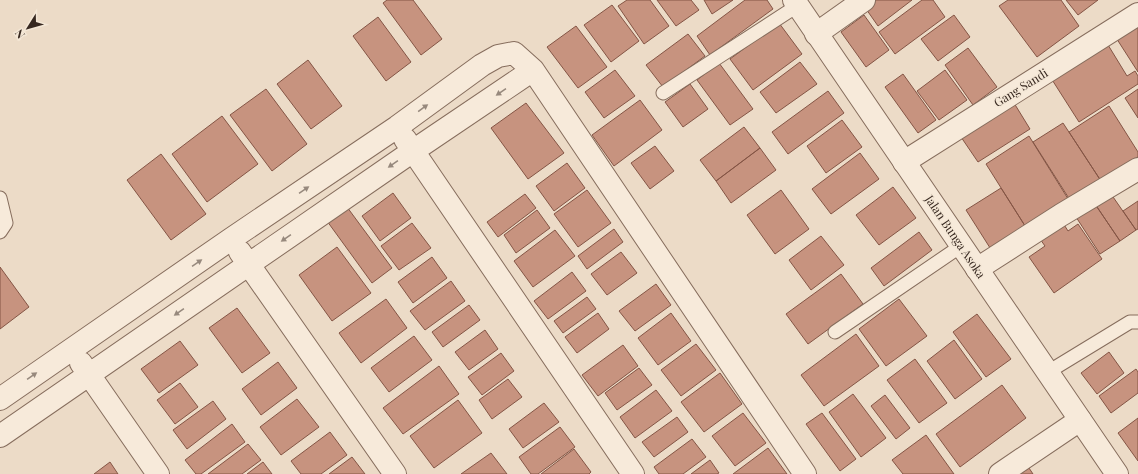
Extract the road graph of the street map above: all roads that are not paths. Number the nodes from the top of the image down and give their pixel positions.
1 (864, 0) edge
2 (795, 3) edge
3 (1138, 14) edge
4 (816, 34) junction
5 (533, 70) junction
6 (663, 93) dead end
7 (397, 127) junction
8 (413, 151) junction
9 (904, 162) junction
10 (1138, 169) edge
11 (0, 198) edge
12 (0, 232) edge
13 (231, 239) junction
14 (962, 246) junction
15 (249, 264) junction
16 (977, 269) junction
17 (1138, 322) edge
18 (835, 332) dead end
19 (71, 349) junction
20 (1048, 372) junction
21 (89, 374) junction
22 (0, 399) edge
23 (1080, 420) junction
24 (0, 436) edge
25 (158, 474) edge
26 (395, 474) edge
27 (633, 474) edge
28 (805, 474) edge
29 (1000, 474) edge
30 (1117, 474) edge

1 - 4 street
2 - 4 street, Jalan Bunga Asoka
2 - 6 lane
3 - 9 street, Gang Sandi
4 - 9 street, Jalan Bunga Asoka
7 -> 5 street
5 -> 8 street
5 - 28 street
7 - 8 street
13 -> 7 street
8 -> 15 street
8 - 27 street
9 - 14 street, Jalan Bunga Asoka
10 - 16 street
11 - 12 lane
13 - 15 street
19 -> 13 street
14 - 16 street, Jalan Bunga Asoka
14 - 18 lane
15 -> 21 street
15 - 26 street
16 - 20 street, Jalan Bunga Asoka
17 - 20 lane
19 - 21 street
22 -> 19 street
20 - 23 street, Jalan Bunga Asoka
21 - 24 street
21 - 25 street
23 - 29 street
23 - 30 street, Jalan Bunga Asoka

